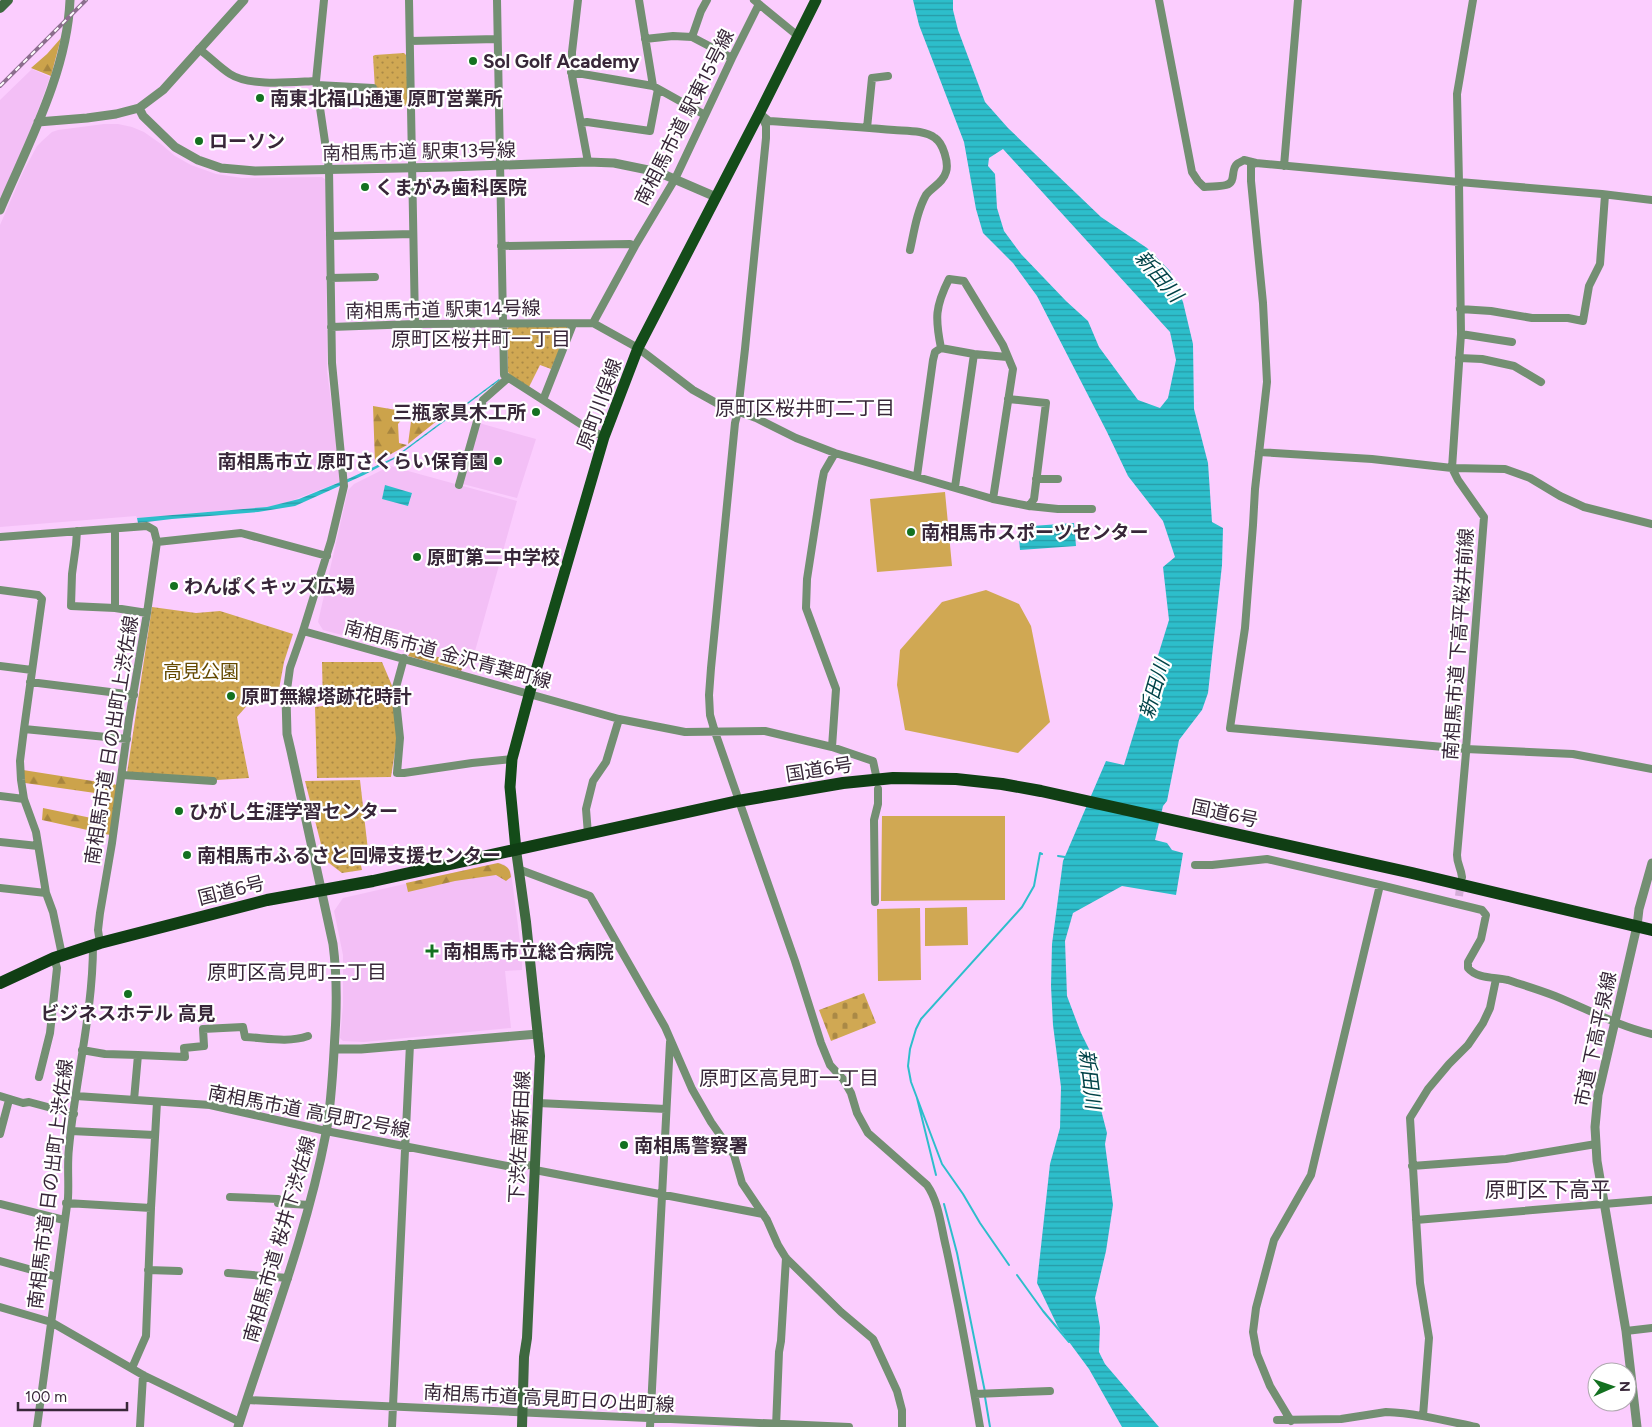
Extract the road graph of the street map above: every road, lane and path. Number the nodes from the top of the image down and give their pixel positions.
1 (70, 0) edge
2 (244, 0) edge
3 (324, 0) edge
4 (409, 0) edge
5 (497, 0) edge
6 (578, 0) edge
7 (639, 0) edge
8 (707, 0) edge
9 (816, 0) edge
10 (1159, 0) edge
11 (1298, 0) edge
12 (1473, 0) edge
13 (757, 2) edge
14 (798, 36) junction
15 (692, 37) junction
16 (497, 39) junction
17 (646, 39) junction
18 (410, 41) junction
19 (199, 49) junction
20 (732, 58) junction
21 (571, 72) junction
22 (888, 76) dead end
23 (317, 83) junction
24 (656, 87) junction
25 (373, 88) dead end
26 (139, 108) junction
27 (760, 112) junction
28 (705, 115) junction
29 (38, 122) junction
30 (581, 123) junction
31 (867, 128) junction
32 (588, 162) junction
33 (1256, 164) junction
34 (500, 165) junction
35 (1284, 166) junction
36 (412, 167) junction
37 (329, 169) junction
38 (675, 179) junction
39 (1459, 182) junction
40 (1605, 195) junction
41 (716, 197) junction
42 (1652, 200) edge
43 (0, 210) edge
44 (414, 234) junction
45 (330, 236) junction
46 (501, 246) junction
47 (635, 246) junction
48 (910, 250) dead end
49 (375, 277) dead end
50 (330, 278) junction
51 (1460, 309) junction
52 (593, 323) junction
53 (415, 324) junction
54 (503, 324) junction
55 (573, 324) junction
56 (331, 327) junction
57 (1460, 334) junction
58 (1512, 342) dead end
59 (638, 348) junction
60 (941, 348) junction
61 (974, 354) junction
62 (1007, 357) junction
63 (1460, 358) junction
64 (508, 378) junction
65 (1541, 382) dead end
66 (1008, 399) junction
67 (543, 400) junction
68 (738, 412) junction
69 (604, 437) junction
70 (1259, 452) junction
71 (835, 453) junction
72 (1452, 468) junction
73 (916, 476) junction
74 (1036, 479) junction
75 (1058, 479) dead end
76 (459, 485) dead end
77 (955, 487) junction
78 (993, 498) junction
79 (1029, 506) junction
80 (1092, 509) dead end
81 (1652, 524) edge
82 (115, 528) junction
83 (77, 531) junction
84 (0, 538) edge
85 (157, 542) junction
86 (327, 556) junction
87 (0, 590) edge
88 (115, 608) junction
89 (147, 613) junction
90 (303, 631) junction
91 (404, 658) junction
92 (0, 666) edge
93 (32, 670) junction
94 (30, 682) junction
95 (529, 694) junction
96 (134, 695) junction
97 (286, 697) joint
98 (619, 718) junction
99 (24, 729) junction
100 (715, 732) junction
101 (127, 739) junction
102 (832, 747) junction
103 (1466, 749) junction
104 (512, 759) junction
105 (1652, 769) edge
106 (876, 775) dead end
107 (122, 776) junction
108 (213, 780) dead end
109 (878, 793) dead end
110 (0, 796) edge
111 (24, 799) junction
112 (738, 801) junction
113 (588, 834) junction
114 (0, 842) edge
115 (38, 846) junction
116 (516, 850) junction
117 (1652, 863) edge
118 (1194, 865) dead end
119 (518, 869) junction
120 (1462, 877) tunnel mouth
121 (1380, 885) junction
122 (0, 888) edge
123 (321, 890) junction
124 (46, 893) junction
125 (875, 902) dead end
126 (1637, 926) junction
127 (1652, 930) edge
128 (96, 944) junction
129 (58, 957) junction
130 (1496, 979) junction
131 (0, 983) edge
132 (1615, 1022) junction
133 (538, 1034) junction
134 (1652, 1034) edge
135 (308, 1036) dead end
136 (670, 1040) junction
137 (410, 1044) junction
138 (335, 1049) junction
139 (82, 1050) junction
140 (138, 1055) junction
141 (39, 1077) dead end
142 (0, 1096) edge
143 (76, 1096) junction
144 (9, 1100) junction
145 (134, 1100) junction
146 (157, 1102) junction
147 (538, 1103) junction
148 (666, 1109) junction
149 (74, 1114) junction
150 (71, 1131) junction
151 (326, 1132) junction
152 (0, 1134) edge
153 (154, 1135) junction
154 (1596, 1144) junction
155 (406, 1146) junction
156 (1412, 1166) junction
157 (535, 1168) junction
158 (662, 1194) junction
159 (230, 1197) dead end
160 (1652, 1200) edge
161 (66, 1203) junction
162 (0, 1204) edge
163 (309, 1204) junction
164 (1605, 1204) junction
165 (151, 1208) junction
166 (763, 1214) junction
167 (64, 1220) junction
168 (1416, 1220) junction
169 (786, 1258) junction
170 (0, 1261) edge
171 (148, 1270) junction
172 (179, 1271) dead end
173 (228, 1272) dead end
174 (57, 1277) junction
175 (288, 1278) junction
176 (0, 1308) edge
177 (51, 1322) junction
178 (1652, 1328) edge
179 (1626, 1331) junction
180 (132, 1368) junction
181 (143, 1375) junction
182 (1050, 1391) dead end
183 (977, 1394) junction
184 (247, 1400) junction
185 (393, 1407) junction
186 (523, 1413) junction
187 (1423, 1416) junction
188 (1277, 1420) dead end
189 (1291, 1421) junction
190 (650, 1423) edge
191 (239, 1425) edge
192 (776, 1425) edge
193 (37, 1427) edge
194 (140, 1427) edge
195 (392, 1427) edge
196 (522, 1427) edge
197 (849, 1427) edge
198 (902, 1427) edge
199 (980, 1427) edge
200 (1476, 1427) edge
201 (1637, 1427) edge

1 - 29 street
2 - 19 street
3 - 23 street, 南相馬市道 駅東14号線
4 - 18 street
5 - 16 street
6 - 21 street
7 - 17 street
8 - 15 street
9 - 14 main road, 原町川俣線
10 - 33 street
11 - 35 street
12 - 39 street
13 - 14 street
13 - 20 street, 南相馬市道 駅東15号線
14 - 27 main road, 原町川俣線
15 - 17 street
15 - 20 street
16 - 18 street
16 - 34 street
17 - 24 street
18 - 36 street
19 - 23 street
19 - 26 street
20 - 28 street, 南相馬市道 駅東15号線
21 - 24 street
21 - 30 street
22 - 31 street
23 - 25 street
23 - 37 street, 南相馬市道 駅東14号線
24 - 28 street
24 - 30 street
26 - 29 street
26 - 37 street, 南相馬市道 駅東13号線
27 - 31 street
27 - 41 main road, 原町川俣線
27 - 68 street
28 - 38 street, 南相馬市道 駅東15号線
29 - 43 street
30 - 32 street
31 - 48 street
32 - 34 street, 南相馬市道 駅東13号線
32 - 38 street, 南相馬市道 駅東13号線
33 - 35 street
33 - 70 street
34 - 36 street, 南相馬市道 駅東13号線
34 - 46 street
35 - 39 street
36 - 37 street, 南相馬市道 駅東13号線
36 - 44 street
37 - 45 street, 南相馬市道 駅東14号線
38 - 41 street, 南相馬市道 駅東13号線
38 - 47 street, 南相馬市道 駅東15号線
39 - 40 street
39 - 51 street
40 - 42 street
40 - 51 street
41 - 59 main road, 原町川俣線
44 - 45 street
44 - 53 street
45 - 50 street, 南相馬市道 駅東14号線
46 - 47 street
46 - 54 street
47 - 52 street, 南相馬市道 駅東15号線
49 - 50 street
50 - 56 street, 南相馬市道 駅東14号線
51 - 57 street
52 - 55 street, 南相馬市道 駅東14号線
52 - 59 street
53 - 54 street, 南相馬市道 駅東14号線
53 - 56 street, 南相馬市道 駅東14号線
54 - 55 street, 南相馬市道 駅東14号線
54 - 64 street
55 - 67 street
56 - 86 street
57 - 58 street
57 - 63 street
59 - 68 street
59 - 69 main road, 原町川俣線
60 - 61 street
60 - 62 street
60 - 73 street
61 - 62 street
61 - 77 street
62 - 66 street
63 - 65 street
63 - 72 street
64 - 67 street
64 - 76 street
66 - 74 street
66 - 78 street
67 - 69 street
68 - 71 street
68 - 100 street
69 - 95 main road, 原町川俣線
70 - 72 street
70 - 103 street
71 - 73 street
71 - 102 street
72 - 81 street
72 - 103 street, 南相馬市道 下高平桜井前線
73 - 77 street
74 - 75 street
74 - 79 street
77 - 78 street
78 - 79 street
79 - 80 street
82 - 83 street
82 - 85 street
82 - 88 street
83 - 84 street
83 - 88 street
85 - 86 street
85 - 89 street, 南相馬市道 日の出町上渋佐線
86 - 90 street
87 - 93 street
88 - 89 street
89 - 96 street, 南相馬市道 日の出町上渋佐線
90 - 91 street, 南相馬市道 金沢青葉町線
90 - 97 street
91 - 95 street, 南相馬市道 金沢青葉町線
91 - 104 street
92 - 93 street
93 - 94 street
94 - 96 street
94 - 99 street
95 - 98 street, 南相馬市道 金沢青葉町線
95 - 104 main road, 原町川俣線
96 - 101 street, 南相馬市道 日の出町上渋佐線
97 - 123 street, 南相馬市道 桜井下渋佐線
98 - 100 street, 南相馬市道 金沢青葉町線
98 - 113 street
99 - 101 street
99 - 111 street
100 - 102 street, 南相馬市道 金沢青葉町線
100 - 112 street
101 - 107 street, 南相馬市道 日の出町上渋佐線
102 - 106 street, 南相馬市道 金沢青葉町線
103 - 105 street
103 - 120 street, 南相馬市道 下高平桜井前線
104 - 116 main road, 原町川俣線
107 - 108 street
107 - 128 street, 南相馬市道 日の出町上渋佐線
109 - 125 street
110 - 111 street
111 - 115 street
112 - 113 highway, 国道6号
112 - 126 highway, 国道6号
112 - 183 street
113 - 116 highway, 国道6号
114 - 115 street
115 - 124 street
116 - 119 main road, 下渋佐南新田線
116 - 123 highway, 国道6号
117 - 126 street, 市道 下高平泉線
118 - 121 street
119 - 133 main road, 下渋佐南新田線
119 - 136 street
121 - 130 street
121 - 189 street
122 - 124 street
123 - 128 highway, 国道6号
123 - 138 street, 南相馬市道 桜井下渋佐線
124 - 129 street
126 - 127 highway, 国道6号
126 - 132 street, 市道 下高平泉線
128 - 129 highway, 国道6号
128 - 139 street, 南相馬市道 日の出町上渋佐線
129 - 131 highway, 国道6号
129 - 141 street
130 - 132 street
130 - 156 street
132 - 134 street
132 - 154 street, 市道 下高平泉線
133 - 137 street
133 - 147 main road, 下渋佐南新田線
135 - 140 street
136 - 148 street
136 - 166 street
137 - 138 street
137 - 155 street
138 - 151 street, 南相馬市道 桜井下渋佐線
139 - 140 street
139 - 143 street, 南相馬市道 日の出町上渋佐線
140 - 145 street
142 - 144 street
143 - 145 street, 南相馬市道 高見町2号線
143 - 149 street, 南相馬市道 日の出町上渋佐線
144 - 149 street
144 - 152 street
145 - 146 street, 南相馬市道 高見町2号線
146 - 151 street, 南相馬市道 高見町2号線
146 - 153 street
147 - 148 street
147 - 157 main road, 下渋佐南新田線
148 - 158 street
149 - 150 street, 南相馬市道 日の出町上渋佐線
150 - 153 street
150 - 161 street, 南相馬市道 日の出町上渋佐線
151 - 155 street, 南相馬市道 高見町2号線
151 - 163 street, 南相馬市道 桜井下渋佐線
153 - 165 street
154 - 156 street
154 - 164 street, 市道 下高平泉線
155 - 157 street, 南相馬市道 高見町2号線
155 - 185 street
156 - 168 street
157 - 158 street, 南相馬市道 高見町2号線
157 - 186 main road, 下渋佐南新田線
158 - 166 street, 南相馬市道 高見町2号線
158 - 190 street
159 - 163 street
160 - 164 street
161 - 165 street
161 - 167 street, 南相馬市道 日の出町上渋佐線
162 - 167 street
163 - 175 street, 南相馬市道 桜井下渋佐線
164 - 168 street
164 - 179 street, 市道 下高平泉線
165 - 171 street
166 - 169 street
167 - 174 street, 南相馬市道 日の出町上渋佐線
168 - 187 street
169 - 192 street
169 - 198 street
170 - 174 street
171 - 172 street
171 - 180 street
173 - 175 street
174 - 177 street, 南相馬市道 日の出町上渋佐線
175 - 184 street, 南相馬市道 桜井下渋佐線
176 - 177 street
177 - 180 street
177 - 193 street, 南相馬市道 日の出町上渋佐線
178 - 179 street
179 - 201 street, 市道 下高平泉線
180 - 181 street
181 - 191 street
181 - 194 street
182 - 183 street
183 - 199 street
184 - 185 street, 南相馬市道 高見町日の出町線
184 - 191 street, 南相馬市道 桜井下渋佐線
185 - 186 street, 南相馬市道 高見町日の出町線
185 - 195 street
186 - 190 street, 南相馬市道 高見町日の出町線
186 - 196 main road, 下渋佐南新田線
187 - 189 street
187 - 200 street
188 - 189 street
190 - 192 street, 南相馬市道 高見町日の出町線
192 - 197 street, 南相馬市道 高見町日の出町線

